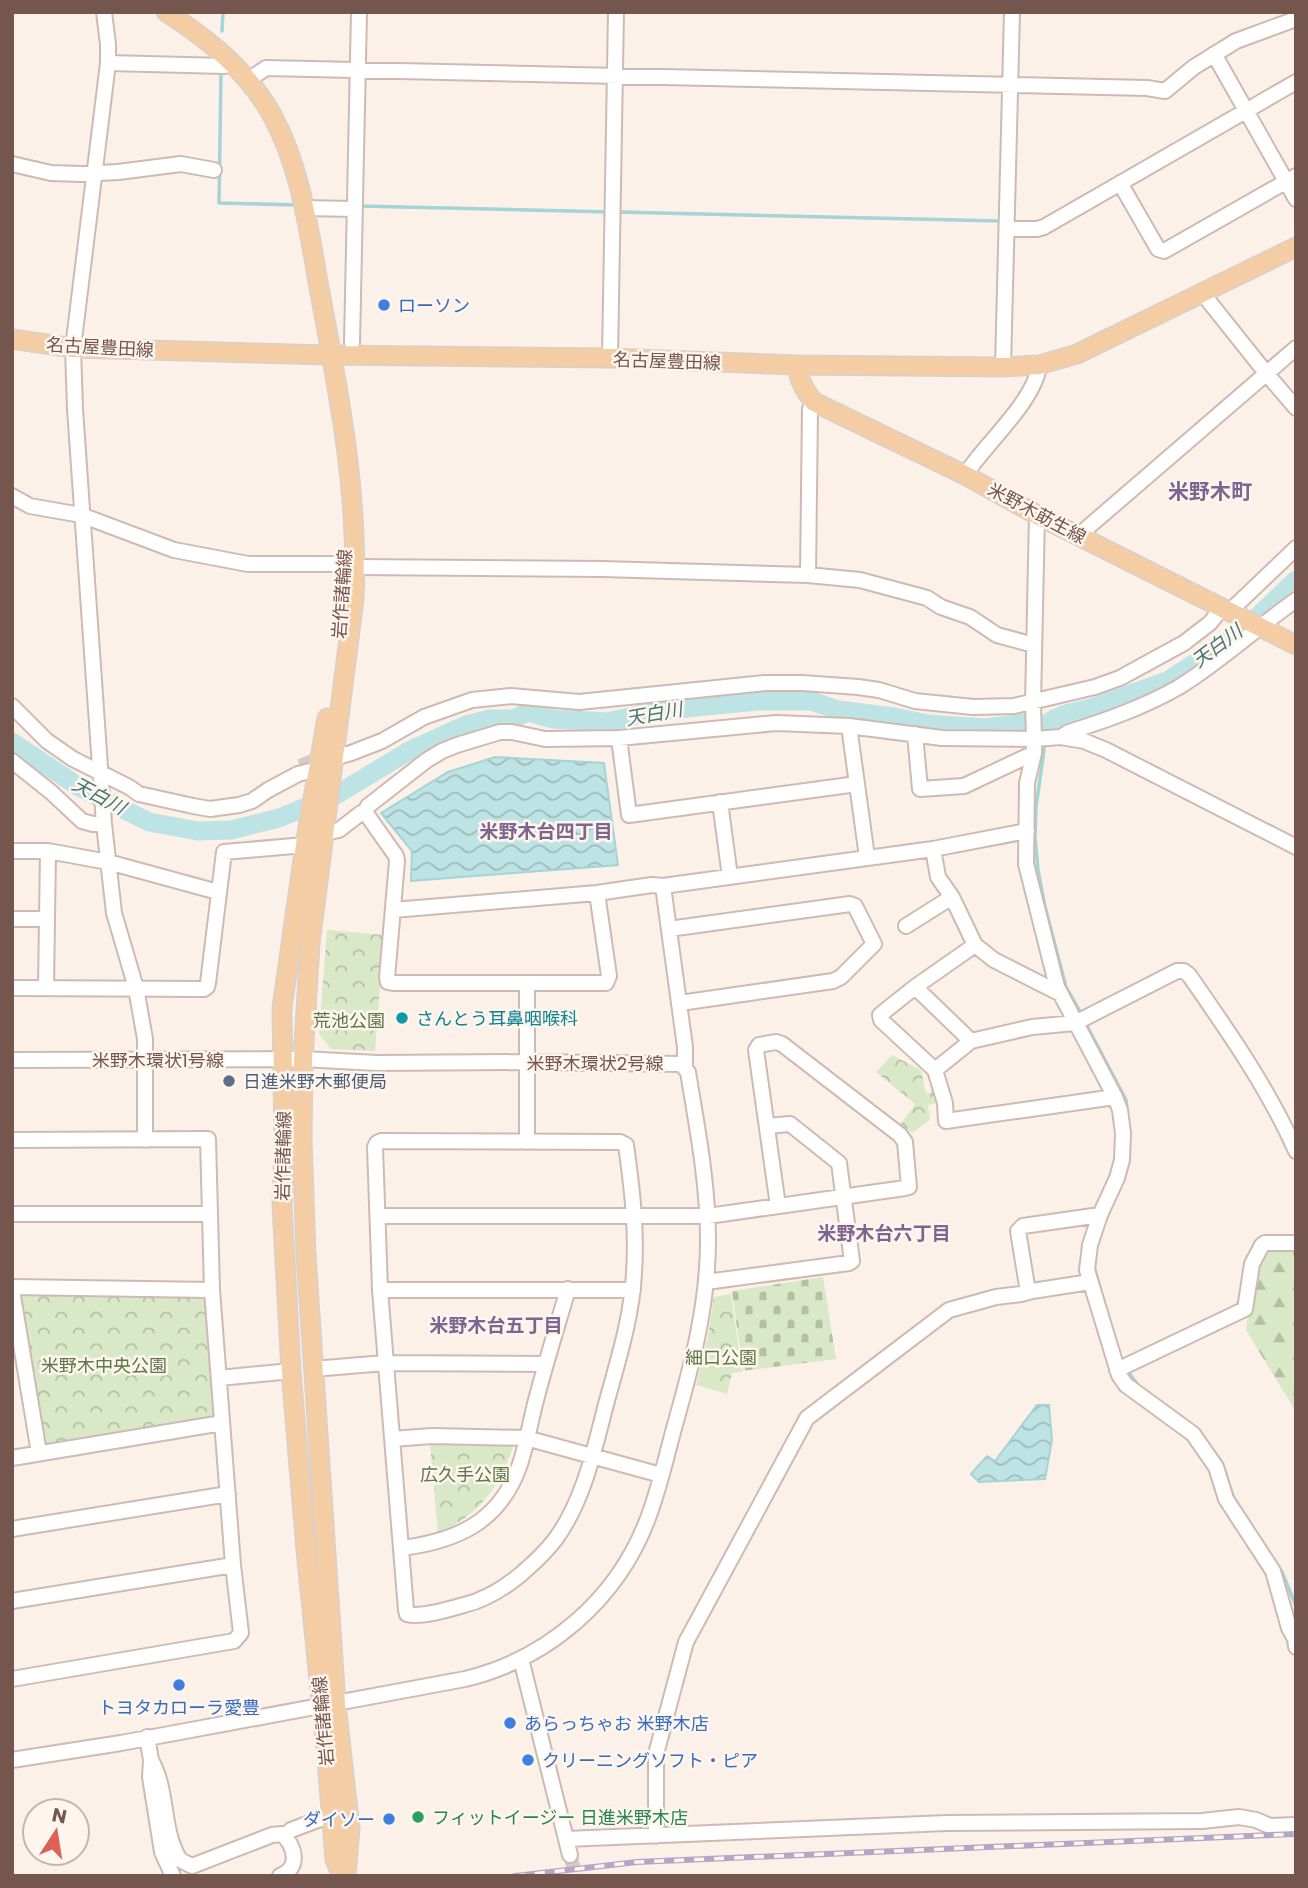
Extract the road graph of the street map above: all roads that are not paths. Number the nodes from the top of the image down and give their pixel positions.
1 (104, 12) edge
2 (166, 12) edge
3 (359, 12) edge
4 (616, 12) edge
5 (1012, 12) edge
6 (1296, 19) edge
7 (1214, 54) junction
8 (108, 63) junction
9 (225, 66) dead end
10 (358, 70) junction
11 (614, 76) junction
12 (247, 81) junction
13 (1296, 82) edge
14 (1010, 86) junction
15 (1247, 111) junction
16 (12, 164) edge
17 (214, 170) dead end
18 (95, 174) junction
19 (1291, 179) edge
20 (1120, 183) junction
21 (1296, 199) edge
22 (304, 208) junction
23 (355, 209) junction
24 (1008, 229) junction
25 (1296, 247) edge
26 (1203, 294) junction
27 (12, 339) edge
28 (352, 343) dead end
29 (74, 348) junction
30 (1296, 348) edge
31 (331, 355) junction
32 (610, 358) junction
33 (797, 365) junction
34 (1039, 365) junction
35 (1003, 367) junction
36 (1266, 373) junction
37 (814, 402) junction
38 (1296, 408) edge
39 (965, 475) junction
40 (12, 496) edge
41 (81, 515) junction
42 (1037, 515) junction
43 (1081, 537) junction
44 (1296, 548) edge
45 (351, 566) junction
46 (808, 575) junction
47 (1296, 600) edge
48 (1228, 612) junction
49 (1259, 627) junction
50 (1034, 645) junction
51 (1296, 645) edge
52 (1032, 703) junction
53 (12, 706) edge
54 (424, 717) junction
55 (849, 726) junction
56 (915, 734) junction
57 (1061, 737) junction
58 (619, 738) junction
59 (353, 745) dead end
60 (1034, 746) junction
61 (334, 758) junction
62 (12, 761) edge
63 (300, 766) tunnel mouth
64 (100, 772) junction
65 (318, 772) junction
66 (857, 784) junction
67 (174, 801) junction
68 (720, 803) junction
69 (365, 813) junction
70 (104, 821) junction
71 (1027, 831) junction
72 (316, 832) junction
73 (1296, 847) edge
74 (933, 849) junction
75 (12, 851) edge
76 (48, 851) junction
77 (867, 857) junction
78 (108, 862) junction
79 (730, 877) junction
80 (663, 886) junction
81 (218, 892) junction
82 (597, 893) junction
83 (952, 897) junction
84 (393, 909) junction
85 (12, 919) edge
86 (46, 919) junction
87 (906, 926) dead end
88 (669, 929) junction
89 (975, 945) junction
90 (527, 984) junction
91 (915, 987) junction
92 (12, 988) edge
93 (46, 988) junction
94 (136, 988) junction
95 (1061, 994) junction
96 (680, 1003) junction
97 (1075, 1023) junction
98 (971, 1041) junction
99 (283, 1059) junction
100 (303, 1059) junction
101 (12, 1060) edge
102 (145, 1060) junction
103 (527, 1062) junction
104 (685, 1068) junction
105 (935, 1070) junction
106 (1115, 1097) junction
107 (767, 1126) junction
108 (12, 1140) edge
109 (145, 1140) junction
110 (527, 1142) junction
111 (1296, 1152) edge
112 (844, 1196) junction
113 (778, 1206) junction
114 (12, 1214) edge
115 (209, 1214) junction
116 (635, 1215) junction
117 (1100, 1215) junction
118 (378, 1216) junction
119 (708, 1216) junction
120 (1296, 1243) edge
121 (706, 1282) junction
122 (1090, 1282) junction
123 (12, 1289) edge
124 (568, 1289) junction
125 (212, 1290) junction
126 (380, 1290) junction
127 (633, 1290) junction
128 (1028, 1292) junction
129 (386, 1363) junction
130 (546, 1364) junction
131 (313, 1369) junction
132 (1117, 1370) junction
133 (291, 1371) junction
134 (219, 1378) junction
135 (222, 1423) junction
136 (392, 1438) junction
137 (526, 1438) junction
138 (39, 1453) junction
139 (592, 1456) junction
140 (12, 1458) edge
141 (661, 1475) junction
142 (228, 1493) junction
143 (12, 1530) edge
144 (402, 1548) junction
145 (233, 1565) junction
146 (12, 1601) edge
147 (1296, 1647) edge
148 (521, 1659) junction
149 (12, 1679) edge
150 (329, 1705) junction
151 (147, 1738) junction
152 (12, 1760) edge
153 (151, 1760) junction
154 (331, 1815) junction
155 (1296, 1825) edge
156 (285, 1836) junction
157 (656, 1836) junction
158 (566, 1839) junction
159 (570, 1855) tunnel mouth
160 (196, 1869) edge
161 (173, 1876) edge
162 (280, 1876) edge
163 (344, 1876) edge

1 - 8 street
2 - 12 main road, 岩作諸輪線
3 - 10 street
4 - 11 street
5 - 14 street
6 - 7 street
7 - 14 street
7 - 15 street
8 - 9 street
8 - 18 street
10 - 11 street
10 - 12 street
10 - 23 street
11 - 14 street
11 - 32 street
12 - 22 main road, 岩作諸輪線
13 - 15 street
14 - 24 street
15 - 19 street
15 - 20 street
16 - 18 street
17 - 18 street
18 - 29 street
19 - 20 street
19 - 21 street
20 - 24 street
22 - 23 street
22 - 31 main road, 岩作諸輪線
23 - 28 street
24 - 35 street
25 - 26 main road, 名古屋豊田線
26 - 34 main road, 名古屋豊田線
26 - 36 street
27 - 29 main road, 名古屋豊田線
29 - 31 main road, 名古屋豊田線
29 - 41 street
30 - 36 street
31 - 32 main road, 名古屋豊田線
31 - 45 main road, 岩作諸輪線
32 - 33 main road, 名古屋豊田線
33 - 35 main road, 名古屋豊田線
33 - 37 main road
34 - 35 main road, 名古屋豊田線
34 - 39 street
36 - 38 street
36 - 43 street
37 - 39 main road, 米野木莇生線
37 - 46 street
39 - 42 main road, 米野木莇生線
40 - 41 street
41 - 45 street
41 - 64 street
42 - 43 main road, 米野木莇生線
42 - 50 street
43 - 48 main road, 米野木莇生線
44 - 48 street
45 - 46 street
45 - 61 main road, 岩作諸輪線
45 - 65 main road, 岩作諸輪線
46 - 50 street
47 - 49 street
48 - 49 main road, 米野木莇生線
48 - 52 street
49 - 51 main road, 米野木莇生線
49 - 57 street
50 - 52 street
52 - 54 street
52 - 60 street
53 - 64 street
54 - 59 street
54 - 61 street
55 - 56 street
55 - 58 street
55 - 66 street
56 - 60 street
56 - 60 street
57 - 60 street
57 - 73 street
58 - 68 street
58 - 69 street
60 - 71 street
61 - 72 main road, 岩作諸輪線
62 - 70 street
63 - 67 street
64 - 67 street
64 - 70 street
65 - 67 street
65 - 72 main road, 岩作諸輪線
66 - 68 street
66 - 77 street
68 - 79 street
69 - 72 street
69 - 84 street
70 - 78 street
71 - 74 street
71 - 95 street
72 - 81 street
72 - 99 main road, 岩作諸輪線
72 - 100 main road, 岩作諸輪線
74 - 77 street
74 - 83 street
75 - 76 street
76 - 78 street
76 - 86 street
77 - 79 street
78 - 81 street
78 - 94 street
79 - 80 street
80 - 82 street
80 - 88 street
81 - 94 street
82 - 84 street
82 - 90 street
83 - 87 street
83 - 89 street
84 - 90 street
85 - 86 street
86 - 93 street
88 - 96 street
88 - 96 street
89 - 91 street
89 - 95 street
90 - 103 street
91 - 98 street
91 - 105 street
92 - 93 street
93 - 94 street
94 - 102 street
95 - 97 street
96 - 104 street
97 - 98 street
97 - 106 street
97 - 111 street
98 - 105 street
99 - 100 street, 米野木環状1号線
99 - 102 street, 米野木環状1号線
99 - 133 main road, 岩作諸輪線
100 - 103 street, 米野木環状2号線
100 - 131 main road, 岩作諸輪線
101 - 102 street, 米野木環状1号線
102 - 109 street
103 - 104 street, 米野木環状2号線
103 - 110 street
104 - 119 street, 米野木環状2号線
105 - 106 street
106 - 117 street
107 - 112 street
107 - 112 street
107 - 113 street
108 - 109 street
109 - 115 street
110 - 116 street
110 - 118 street
112 - 113 street
112 - 121 street
113 - 119 street
114 - 115 street
115 - 125 street
116 - 118 street
116 - 119 street
116 - 127 street
117 - 122 street
117 - 128 street
118 - 126 street
119 - 121 street, 米野木環状2号線
120 - 132 street
121 - 141 street, 米野木環状2号線
122 - 128 street
122 - 132 street
123 - 125 street
123 - 138 street
124 - 126 street
124 - 127 street
124 - 130 street
125 - 134 street
126 - 129 street
127 - 139 street
128 - 157 street
129 - 130 street
129 - 131 street
129 - 136 street
130 - 137 street
131 - 150 main road, 岩作諸輪線
132 - 147 street
133 - 134 street
133 - 150 main road, 岩作諸輪線
134 - 135 street
135 - 138 street
135 - 142 street
136 - 137 street
136 - 144 street
137 - 139 street
137 - 144 street
138 - 140 street
139 - 141 street
139 - 144 street
141 - 148 street, 米野木環状2号線
142 - 143 street
142 - 145 street
145 - 146 street
145 - 149 street
148 - 150 street, 米野木環状2号線
148 - 158 street
150 - 151 street, 米野木環状2号線
150 - 154 main road, 岩作諸輪線
150 - 163 main road, 岩作諸輪線
151 - 152 street, 米野木環状2号線
151 - 153 street
153 - 160 street
153 - 161 street
154 - 156 street
154 - 163 main road, 岩作諸輪線
155 - 157 street
156 - 160 street
156 - 162 street
157 - 158 street
158 - 159 street

